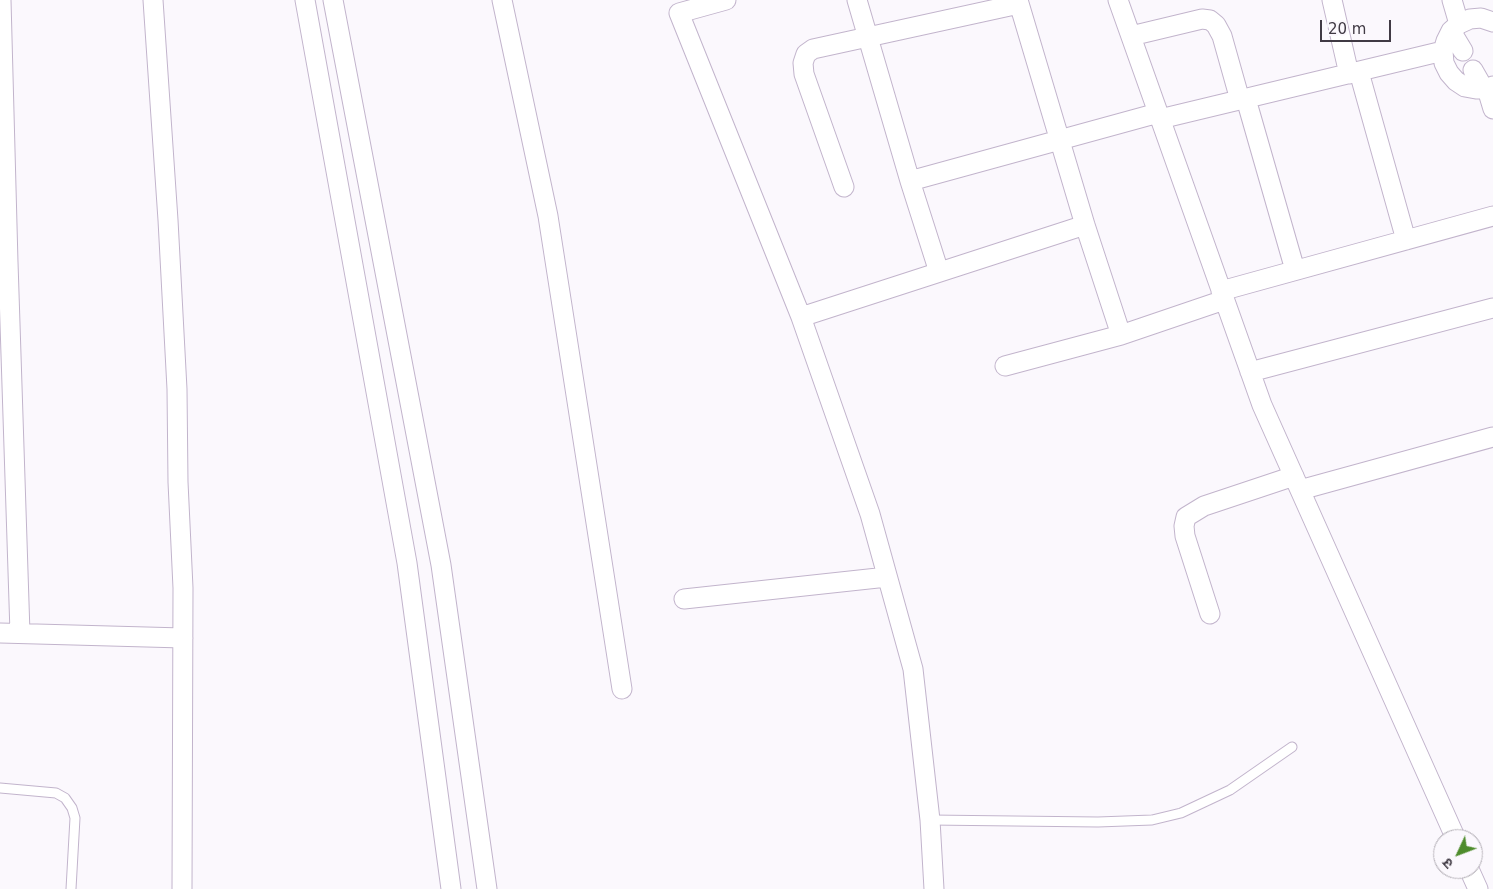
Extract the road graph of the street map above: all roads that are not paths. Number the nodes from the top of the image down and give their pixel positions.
1 (1, 0) edge
2 (154, 0) edge
3 (305, 0) edge
4 (333, 0) edge
5 (502, 0) edge
6 (726, 0) edge
7 (858, 0) edge
8 (1118, 0) edge
9 (1332, 0) edge
10 (1452, 0) edge
11 (1019, 2) edge
12 (674, 6) edge
13 (1493, 22) edge
14 (1, 23) edge
15 (1455, 28) junction
16 (869, 36) junction
17 (1131, 36) junction
18 (1463, 51) dead end
19 (1443, 52) junction
20 (1473, 70) dead end
21 (1354, 73) junction
22 (1490, 87) edge
23 (1243, 100) junction
24 (1493, 109) edge
25 (1159, 116) junction
26 (1060, 140) junction
27 (910, 181) junction
28 (844, 187) dead end
29 (1493, 216) edge
30 (1085, 225) junction
31 (1406, 240) junction
32 (1295, 270) junction
33 (939, 272) junction
34 (1223, 295) junction
35 (1493, 308) edge
36 (801, 317) junction
37 (1121, 334) junction
38 (1005, 366) dead end
39 (1250, 372) junction
40 (1493, 438) edge
41 (1297, 483) junction
42 (888, 576) junction
43 (684, 599) dead end
44 (1210, 614) dead end
45 (0, 632) edge
46 (20, 633) junction
47 (183, 638) junction
48 (622, 689) dead end
49 (1292, 747) dead end
50 (0, 788) edge
51 (930, 820) junction
52 (1452, 829) edge
53 (71, 889) edge
54 (182, 889) edge
55 (451, 889) edge
56 (487, 889) edge
57 (934, 889) edge

1 - 14 street
2 - 47 street
3 - 55 street
4 - 56 street
5 - 48 street
6 - 12 street
7 - 16 street
8 - 17 street
9 - 21 street
10 - 15 street
11 - 16 street
11 - 26 street
12 - 36 street
13 - 15 street
14 - 46 street
15 - 18 street
15 - 19 street
16 - 27 street
16 - 28 street
17 - 23 street
17 - 25 street
19 - 21 street
19 - 22 street
20 - 22 street
21 - 23 street
21 - 31 street
22 - 24 street
23 - 25 street
23 - 32 street
25 - 26 street
25 - 34 street
26 - 27 street
26 - 30 street
27 - 33 street
29 - 31 street
30 - 33 street
30 - 37 street
31 - 32 street
32 - 34 street
33 - 36 street
34 - 37 street
34 - 39 street
35 - 39 street
36 - 42 street
37 - 38 street
39 - 41 street
40 - 41 street
41 - 44 street
41 - 52 street
42 - 43 street
42 - 51 street
45 - 46 street
46 - 47 street
47 - 54 street
49 - 51 lane
50 - 53 lane
51 - 57 street

